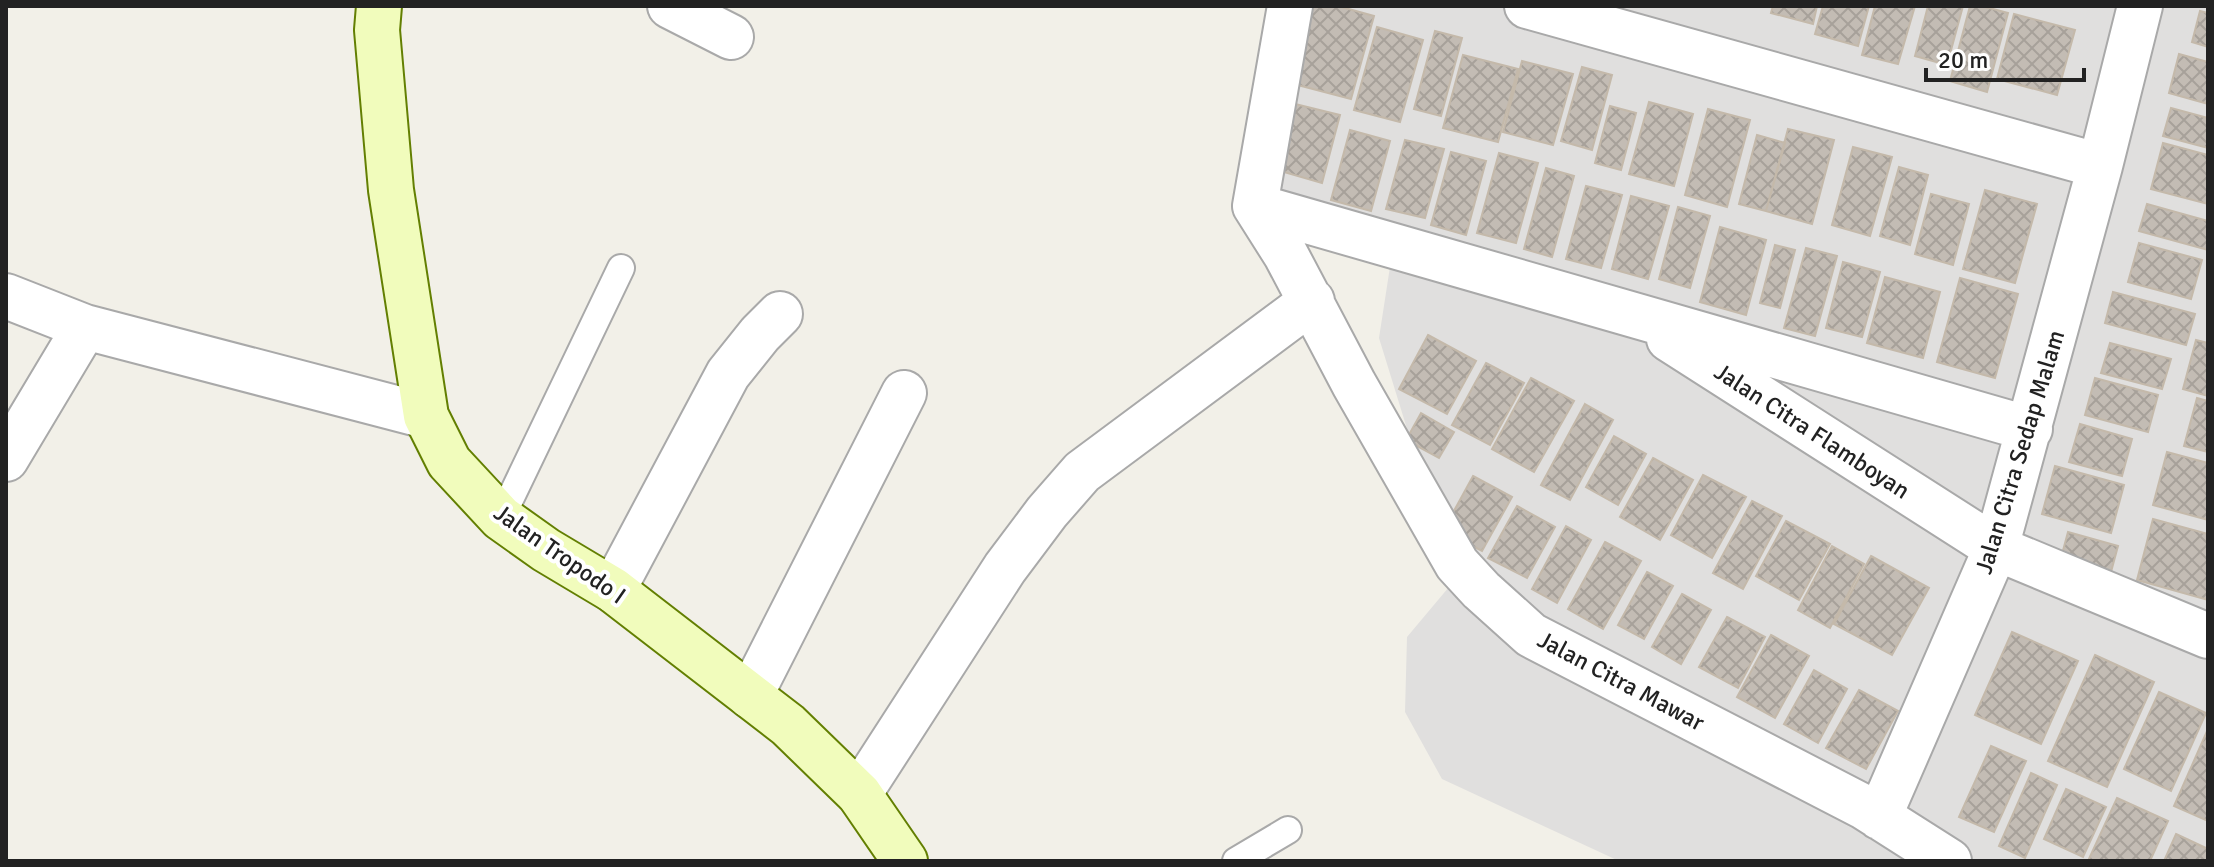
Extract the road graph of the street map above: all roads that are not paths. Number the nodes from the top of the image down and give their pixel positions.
1 (379, 6) edge
2 (670, 6) edge
3 (1290, 6) edge
4 (1527, 6) edge
5 (2140, 6) edge
6 (731, 37) dead end
7 (2100, 166) junction
8 (1255, 206) junction
9 (621, 268) dead end
10 (6, 296) edge
11 (1312, 301) junction
12 (780, 314) dead end
13 (1629, 314) junction
14 (85, 327) junction
15 (904, 393) dead end
16 (426, 416) junction
17 (2030, 429) junction
18 (6, 459) edge
19 (501, 518) junction
20 (1996, 548) junction
21 (613, 590) junction
22 (2208, 636) edge
23 (750, 696) junction
24 (859, 794) junction
25 (1879, 817) junction
26 (1288, 830) dead end
27 (905, 861) edge
28 (1236, 861) edge
29 (1949, 861) edge

1 - 16 street, Jalan Tropodo I
2 - 6 street
3 - 8 street
4 - 7 street
5 - 7 street, Jalan Citra Sedap Malam
7 - 17 street, Jalan Citra Sedap Malam
8 - 11 street, Jalan Citra Mawar
8 - 13 street, Jalan Citra Flamboyan
9 - 19 lane
10 - 14 street
11 - 24 street
11 - 25 street, Jalan Citra Mawar
12 - 21 street
13 - 17 street, Jalan Citra Flamboyan
13 - 20 street, Jalan Citra Flamboyan
14 - 16 street
14 - 18 street
15 - 23 street
16 - 19 street, Jalan Tropodo I
17 - 20 street, Jalan Citra Sedap Malam
19 - 21 street, Jalan Tropodo I
20 - 22 street, Jalan Citra Flamboyan
20 - 25 street, Jalan Citra Sedap Malam
21 - 23 street, Jalan Tropodo I
23 - 24 street, Jalan Tropodo I
24 - 27 street, Jalan Tropodo I
25 - 29 street, Jalan Citra Mawar
26 - 28 lane

